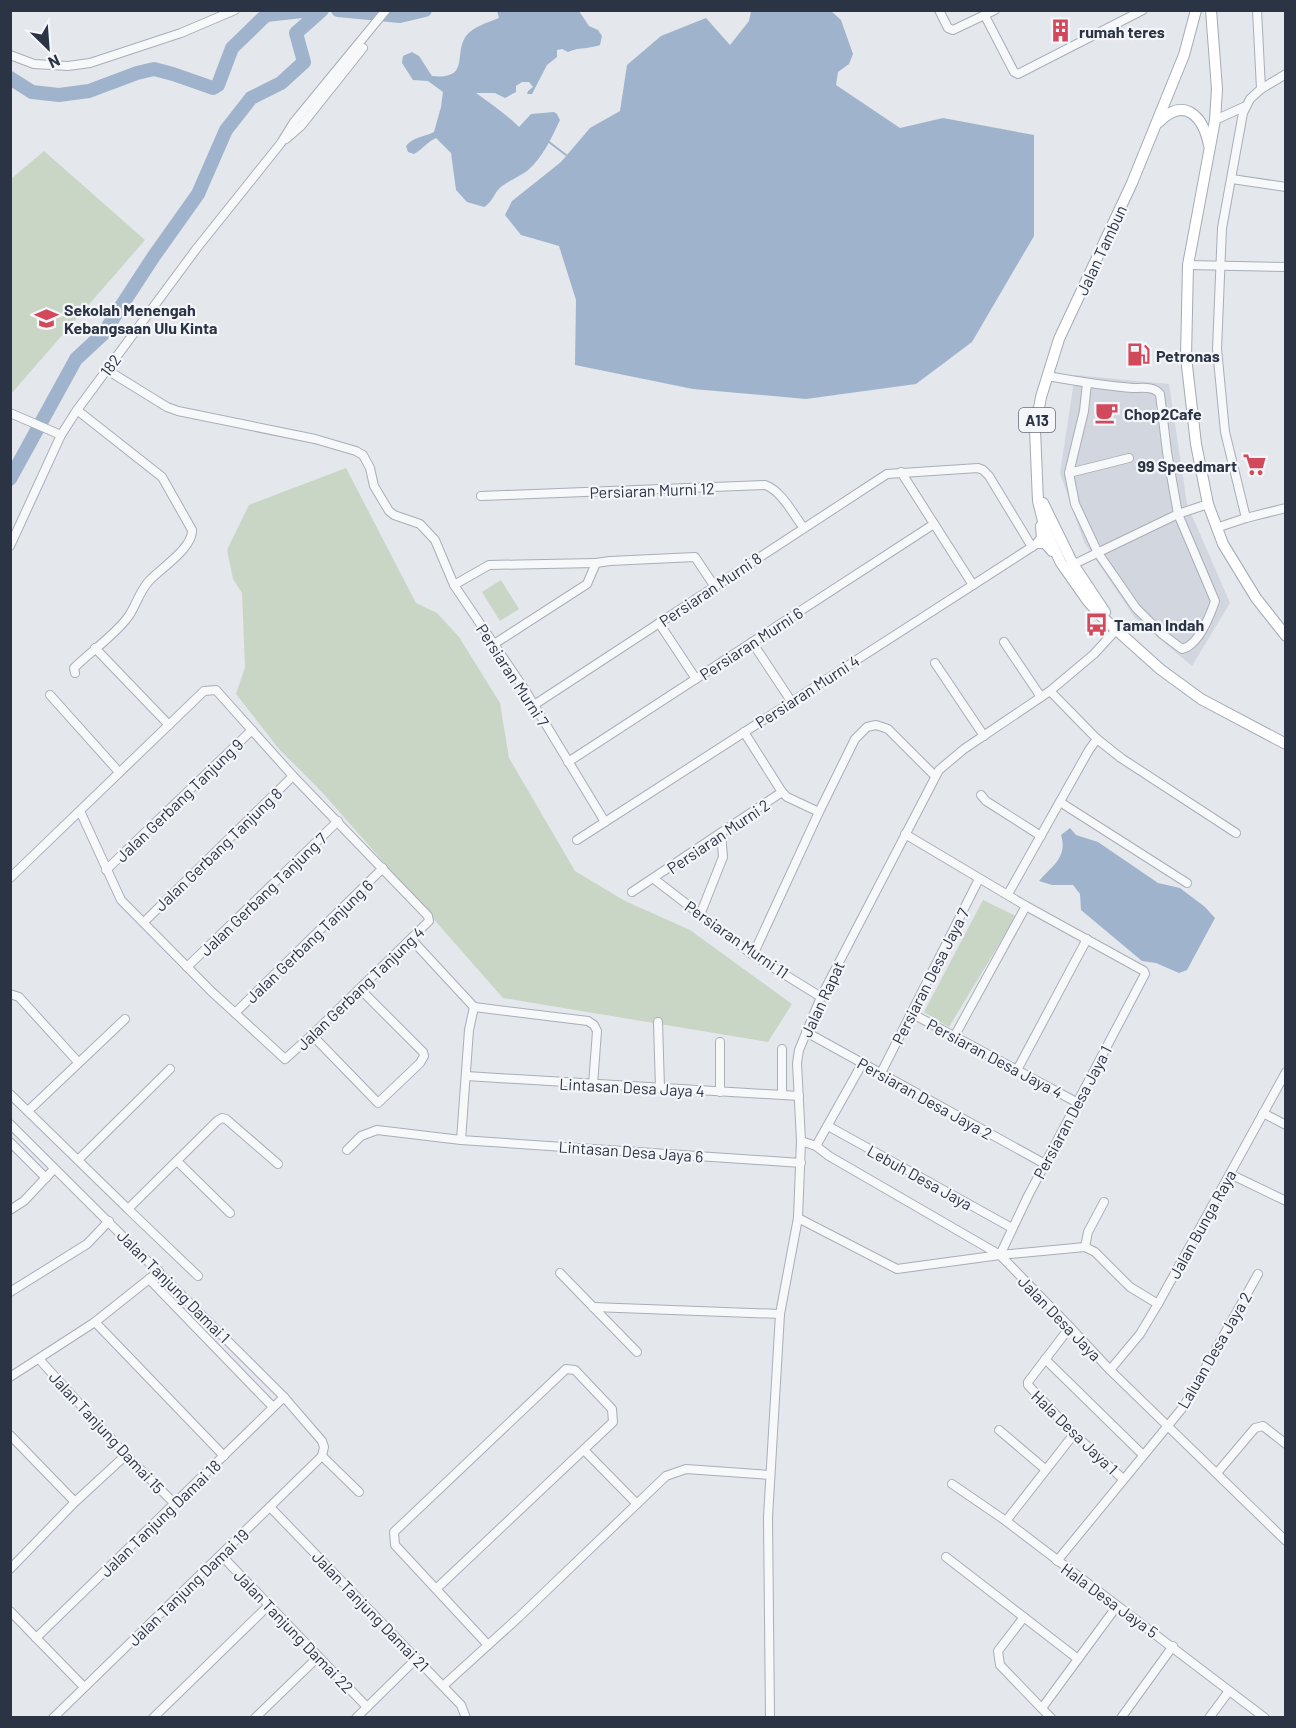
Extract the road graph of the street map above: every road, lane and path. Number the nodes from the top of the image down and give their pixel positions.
1 (235, 10) edge
2 (386, 10) edge
3 (392, 10) edge
4 (939, 10) edge
5 (995, 10) edge
6 (1143, 10) edge
7 (1196, 10) edge
8 (1211, 10) edge
9 (1257, 10) edge
10 (985, 15) junction
11 (1122, 15) edge
12 (370, 35) junction
13 (10, 55) edge
14 (1286, 74) edge
15 (1261, 89) junction
16 (1246, 106) junction
17 (1215, 120) junction
18 (1155, 127) junction
19 (1209, 148) junction
20 (1232, 179) junction
21 (1286, 187) edge
22 (1188, 266) junction
23 (1220, 266) junction
24 (1286, 267) edge
25 (107, 370) junction
26 (1047, 376) junction
27 (1087, 383) junction
28 (77, 410) junction
29 (10, 412) edge
30 (62, 435) junction
31 (1129, 458) dead end
32 (901, 472) junction
33 (1069, 473) junction
34 (481, 496) dead end
35 (1039, 501) junction
36 (1208, 504) junction
37 (1286, 508) edge
38 (1178, 514) junction
39 (1246, 518) junction
40 (934, 524) junction
41 (803, 527) junction
42 (1216, 528) junction
43 (1035, 545) junction
44 (10, 546) edge
45 (1098, 553) junction
46 (596, 563) junction
47 (1067, 565) junction
48 (454, 585) junction
49 (973, 585) junction
50 (715, 587) junction
51 (659, 623) junction
52 (1113, 626) junction
53 (1286, 636) edge
54 (753, 642) junction
55 (1004, 642) dead end
56 (494, 644) junction
57 (95, 648) junction
58 (935, 663) dead end
59 (75, 673) dead end
60 (696, 679) junction
61 (1050, 691) junction
62 (50, 695) dead end
63 (1041, 697) junction
64 (791, 701) junction
65 (534, 705) junction
66 (169, 725) junction
67 (252, 730) junction
68 (744, 732) junction
69 (984, 736) junction
70 (1097, 739) junction
71 (1286, 744) edge
72 (568, 762) junction
73 (119, 772) junction
74 (293, 776) junction
75 (935, 776) junction
76 (782, 792) junction
77 (981, 795) dead end
78 (1060, 802) junction
79 (80, 811) junction
80 (819, 812) junction
81 (338, 821) junction
82 (605, 822) junction
83 (722, 833) junction
84 (1236, 833) dead end
85 (905, 834) junction
86 (1041, 836) junction
87 (577, 840) dead end
88 (383, 868) junction
89 (106, 870) junction
90 (10, 878) edge
91 (654, 879) junction
92 (979, 879) junction
93 (1187, 884) dead end
94 (632, 892) dead end
95 (1008, 894) junction
96 (1026, 906) junction
97 (700, 915) junction
98 (144, 922) junction
99 (1087, 939) junction
100 (412, 940) junction
101 (753, 955) junction
102 (187, 967) junction
103 (360, 989) junction
104 (10, 994) edge
105 (821, 997) junction
106 (474, 1007) junction
107 (235, 1013) junction
108 (911, 1014) junction
109 (125, 1020) dead end
110 (658, 1022) dead end
111 (806, 1032) junction
112 (312, 1035) junction
113 (954, 1037) junction
114 (720, 1042) dead end
115 (782, 1049) dead end
116 (78, 1062) junction
117 (862, 1064) junction
118 (170, 1069) dead end
119 (1017, 1070) junction
120 (1286, 1072) edge
121 (881, 1073) junction
122 (466, 1076) junction
123 (593, 1085) junction
124 (660, 1088) junction
125 (720, 1092) junction
126 (10, 1094) edge
127 (782, 1095) junction
128 (799, 1096) junction
129 (1078, 1103) junction
130 (28, 1111) junction
131 (1263, 1113) junction
132 (10, 1124) edge
133 (1286, 1125) edge
134 (828, 1126) junction
135 (461, 1140) junction
136 (801, 1141) junction
137 (10, 1142) edge
138 (816, 1146) junction
139 (347, 1150) dead end
140 (78, 1160) junction
141 (177, 1161) junction
142 (801, 1163) junction
143 (278, 1164) dead end
144 (1045, 1164) junction
145 (54, 1169) junction
146 (1230, 1174) junction
147 (46, 1178) junction
148 (1286, 1201) edge
149 (1104, 1202) dead end
150 (128, 1209) junction
151 (10, 1210) edge
152 (230, 1213) dead end
153 (798, 1218) junction
154 (109, 1221) junction
155 (1012, 1228) junction
156 (1085, 1247) junction
157 (1000, 1255) junction
158 (159, 1271) junction
159 (560, 1273) dead end
160 (1258, 1274) dead end
161 (198, 1276) dead end
162 (150, 1279) junction
163 (10, 1292) edge
164 (1158, 1304) junction
165 (593, 1307) junction
166 (780, 1314) junction
167 (95, 1322) junction
168 (1071, 1327) junction
169 (638, 1352) dead end
170 (39, 1359) junction
171 (1045, 1359) junction
172 (1110, 1370) junction
173 (10, 1377) edge
174 (284, 1397) junction
175 (273, 1407) junction
176 (1167, 1425) junction
177 (999, 1430) dead end
178 (1074, 1434) junction
179 (10, 1435) edge
180 (1286, 1444) edge
181 (584, 1450) junction
182 (126, 1455) junction
183 (1143, 1455) junction
184 (224, 1456) junction
185 (322, 1456) junction
186 (1046, 1469) junction
187 (1216, 1473) junction
188 (770, 1475) junction
189 (1123, 1479) junction
190 (952, 1484) dead end
191 (359, 1492) dead end
192 (75, 1502) junction
193 (175, 1504) junction
194 (637, 1504) junction
195 (270, 1507) junction
196 (1005, 1521) junction
197 (1286, 1541) edge
198 (221, 1555) junction
199 (946, 1557) dead end
200 (1057, 1561) junction
201 (10, 1569) edge
202 (436, 1589) junction
203 (269, 1605) junction
204 (1117, 1606) junction
205 (10, 1611) edge
206 (1024, 1617) junction
207 (36, 1638) junction
208 (488, 1645) junction
209 (1173, 1647) junction
210 (318, 1657) junction
211 (417, 1658) junction
212 (1078, 1659) junction
213 (443, 1686) junction
214 (84, 1687) junction
215 (1230, 1691) junction
216 (367, 1707) junction
217 (1042, 1708) junction
218 (52, 1718) edge
219 (153, 1718) edge
220 (255, 1718) edge
221 (356, 1718) edge
222 (466, 1718) edge
223 (770, 1718) edge
224 (1051, 1718) edge
225 (1121, 1718) edge
226 (1209, 1718) edge
227 (1265, 1718) edge

1 - 13 street
2 - 12 street, 182
3 - 12 street, 182
4 - 10 street
5 - 10 street
6 - 11 street
7 - 18 main road, Jalan Tambun / A13
8 - 17 main road
9 - 15 street
10 - 11 street
12 - 25 street, 182
14 - 15 street
15 - 16 street
16 - 17 street
16 - 20 street
17 - 19 main road
18 - 19 main road
18 - 26 main road, Jalan Tambun / A13
19 - 22 main road
20 - 21 street
20 - 23 street
22 - 23 street
22 - 36 main road
23 - 24 street
23 - 39 street
25 - 28 street, 182
25 - 48 street, Persiaran Murni 7
26 - 27 street
26 - 35 main road, Jalan Tambun / A13
27 - 33 street
27 - 38 street
28 - 30 street, 182
28 - 57 street
29 - 30 street
30 - 44 street, 182
31 - 33 street
32 - 40 street
32 - 41 street, Persiaran Murni 8
32 - 43 street
33 - 45 street
34 - 41 street, Persiaran Murni 12
35 - 43 main road
35 - 47 main road, Jalan Tambun / A13
36 - 38 street
36 - 42 main road
37 - 39 street
38 - 45 street
38 - 45 street
39 - 42 street
40 - 49 street
40 - 54 street, Persiaran Murni 6
41 - 50 street, Persiaran Murni 8
42 - 53 main road
43 - 47 main road
43 - 49 street, Persiaran Murni 4
45 - 47 street
46 - 48 street
46 - 50 street
46 - 56 street
47 - 52 main road, Jalan Tambun / A13
48 - 56 street, Persiaran Murni 7
49 - 64 street, Persiaran Murni 4
50 - 51 street, Persiaran Murni 8
51 - 60 street
51 - 65 street, Persiaran Murni 8
52 - 61 street, Jalan Rapat
52 - 71 main road, Jalan Tambun / A13
54 - 60 street, Persiaran Murni 6
54 - 64 street
55 - 63 street
56 - 65 street, Persiaran Murni 7
57 - 59 street
57 - 66 street
58 - 69 street
60 - 72 street, Persiaran Murni 6
61 - 63 street, Jalan Rapat
61 - 70 street
62 - 73 street
63 - 69 street, Jalan Rapat
64 - 68 street, Persiaran Murni 4
65 - 72 street, Persiaran Murni 7
66 - 67 street
66 - 73 street
67 - 74 street
67 - 89 street, Jalan Gerbang Tanjung 9
68 - 76 street
68 - 82 street, Persiaran Murni 4
69 - 75 street, Jalan Rapat
70 - 78 street
70 - 84 street
72 - 82 street, Persiaran Murni 7
73 - 79 street
74 - 81 street
74 - 98 street, Jalan Gerbang Tanjung 8
75 - 80 street
75 - 85 street, Jalan Rapat
76 - 80 street
76 - 83 street, Persiaran Murni 2
77 - 86 street
78 - 86 street
78 - 93 street
79 - 89 street
79 - 90 street
80 - 101 street
81 - 88 street
81 - 102 street, Jalan Gerbang Tanjung 7
82 - 87 street, Persiaran Murni 4
83 - 91 street, Persiaran Murni 2
83 - 97 street
85 - 92 street
85 - 105 street, Jalan Rapat
86 - 95 street
88 - 100 street, Jalan Gerbang Tanjung 4
88 - 107 street, Jalan Gerbang Tanjung 6
89 - 98 street
91 - 94 street, Persiaran Murni 2
91 - 97 street, Persiaran Murni 11
92 - 95 street
92 - 108 street, Persiaran Desa Jaya 7
95 - 96 street
96 - 99 street
96 - 113 street
97 - 101 street, Persiaran Murni 11
98 - 102 street
99 - 119 street
99 - 129 street, Persiaran Desa Jaya 1
100 - 103 street, Jalan Gerbang Tanjung 4
100 - 106 street
101 - 105 street, Persiaran Murni 11
102 - 107 street
103 - 112 street, Jalan Gerbang Tanjung 4
103 - 112 street
104 - 116 street
105 - 111 street, Jalan Rapat
106 - 122 street
106 - 123 street
107 - 112 street, Jalan Gerbang Tanjung 4
108 - 113 street, Persiaran Desa Jaya 4
108 - 121 street, Persiaran Desa Jaya 7
109 - 116 street
110 - 124 street
111 - 117 street, Persiaran Desa Jaya 2
111 - 128 street, Jalan Rapat
113 - 119 street, Persiaran Desa Jaya 4
114 - 125 street
115 - 127 street
116 - 130 street
117 - 121 street, Persiaran Desa Jaya 2
117 - 134 street
118 - 140 street
119 - 129 street, Persiaran Desa Jaya 4
120 - 131 street, Jalan Bunga Raya
121 - 144 street, Persiaran Desa Jaya 2
122 - 123 street, Lintasan Desa Jaya 4
122 - 135 street
123 - 124 street, Lintasan Desa Jaya 4
124 - 125 street, Lintasan Desa Jaya 4
125 - 127 street, Lintasan Desa Jaya 4
126 - 130 street
127 - 128 street, Lintasan Desa Jaya 4
128 - 136 street, Jalan Rapat
129 - 144 street, Persiaran Desa Jaya 1
130 - 140 street
131 - 133 street
131 - 146 street, Jalan Bunga Raya
132 - 145 street, Jalan Tanjung Damai 1
134 - 138 street
134 - 155 street, Lebuh Desa Jaya
135 - 139 street, Lintasan Desa Jaya 6
135 - 142 street, Lintasan Desa Jaya 6
136 - 138 street, Jalan Desa Jaya
136 - 142 street, Jalan Rapat
137 - 147 street
138 - 157 street, Jalan Desa Jaya
140 - 150 street
141 - 143 street
141 - 150 street
141 - 152 street
142 - 153 street, Jalan Rapat
144 - 155 street, Persiaran Desa Jaya 1
145 - 147 street
145 - 154 street, Jalan Tanjung Damai 1
146 - 148 street
146 - 164 street, Jalan Bunga Raya
147 - 151 street
149 - 156 street
150 - 161 street
153 - 157 street
153 - 166 street, Jalan Rapat
154 - 158 street, Jalan Tanjung Damai 1
154 - 163 street
155 - 157 street, Persiaran Desa Jaya 1
156 - 157 street
156 - 164 street
157 - 168 street, Jalan Desa Jaya
158 - 162 street
158 - 174 street, Jalan Tanjung Damai 1
159 - 165 street
160 - 176 street, Laluan Desa Jaya 2
162 - 167 street
162 - 175 street
164 - 172 street, Jalan Bunga Raya
165 - 166 street
165 - 169 street
166 - 188 street, Jalan Rapat
167 - 170 street
167 - 184 street
168 - 171 street, Hala Desa Jaya 1
168 - 172 street, Jalan Desa Jaya
170 - 173 street
170 - 182 street, Jalan Tanjung Damai 15
171 - 178 street, Hala Desa Jaya 1
171 - 183 street
172 - 176 street, Jalan Desa Jaya
174 - 175 street, Jalan Tanjung Damai 18
174 - 185 street, Jalan Tanjung Damai 1
175 - 184 street, Jalan Tanjung Damai 18
176 - 183 street, Laluan Desa Jaya 2
176 - 187 street, Jalan Desa Jaya
177 - 186 street
178 - 186 street
178 - 189 street, Hala Desa Jaya 1
179 - 192 street
180 - 187 street
181 - 194 street
181 - 202 street
181 - 202 street
182 - 192 street
182 - 193 street, Jalan Tanjung Damai 15
183 - 189 street, Laluan Desa Jaya 2
184 - 193 street, Jalan Tanjung Damai 18
185 - 191 street
185 - 195 street, Jalan Tanjung Damai 19
186 - 196 street
187 - 197 street, Jalan Desa Jaya
188 - 194 street
188 - 223 street, Jalan Rapat
189 - 200 street, Laluan Desa Jaya 2
190 - 196 street, Hala Desa Jaya 5
192 - 201 street
193 - 207 street, Jalan Tanjung Damai 18
194 - 208 street
195 - 198 street, Jalan Tanjung Damai 19
195 - 211 street, Jalan Tanjung Damai 21
196 - 200 street, Hala Desa Jaya 5
198 - 203 street, Jalan Tanjung Damai 22
198 - 214 street, Jalan Tanjung Damai 19
199 - 206 street
200 - 204 street, Hala Desa Jaya 5
202 - 208 street
203 - 210 street, Jalan Tanjung Damai 22
203 - 219 street
204 - 209 street, Hala Desa Jaya 5
204 - 212 street
205 - 207 street
206 - 212 street
206 - 217 street
207 - 214 street
208 - 213 street
209 - 215 street, Hala Desa Jaya 5
209 - 225 street
210 - 216 street, Jalan Tanjung Damai 22
210 - 220 street
211 - 213 street, Jalan Tanjung Damai 21
211 - 216 street
212 - 217 street
213 - 222 street, Jalan Tanjung Damai 21
214 - 218 street, Jalan Tanjung Damai 19
215 - 226 street
215 - 227 street, Hala Desa Jaya 5
216 - 221 street
217 - 224 street

